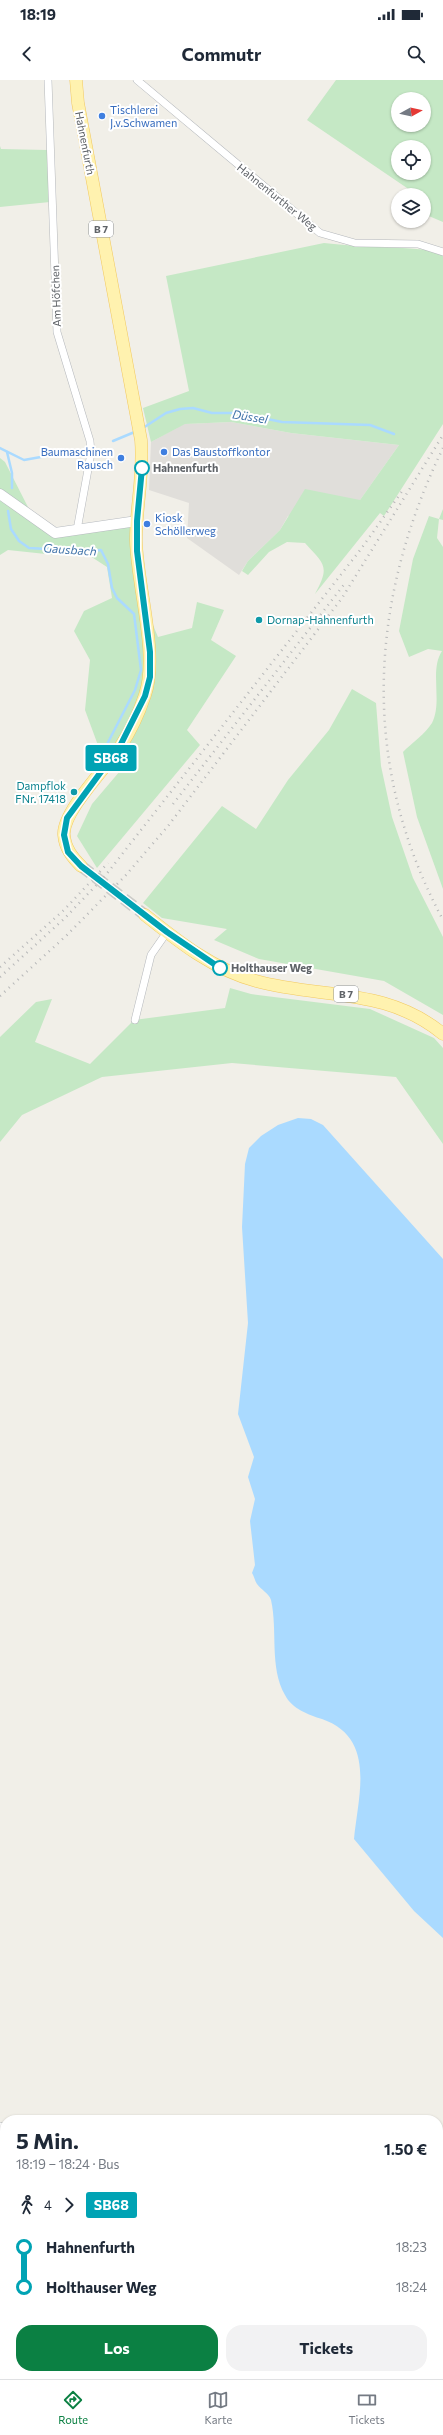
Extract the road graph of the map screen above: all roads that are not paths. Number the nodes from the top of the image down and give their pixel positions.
1 (48, 80) edge
2 (76, 80) edge
3 (137, 80) edge
4 (443, 252) edge
5 (0, 494) edge
6 (137, 521) junction
7 (77, 530) junction
8 (81, 866) tunnel mouth
9 (145, 916) tunnel mouth
10 (167, 932) junction
11 (135, 1020) dead end
12 (443, 1034) edge

1 - 7 street, Am Höfchen
2 - 6 main road, Hahnenfurth / B 7
3 - 4 street, Hahnenfurther Weg
5 - 7 street
6 - 7 street
6 - 8 main road, Hahnenfurth
9 - 10 main road, B 7
10 - 11 street
10 - 12 main road, B 7

